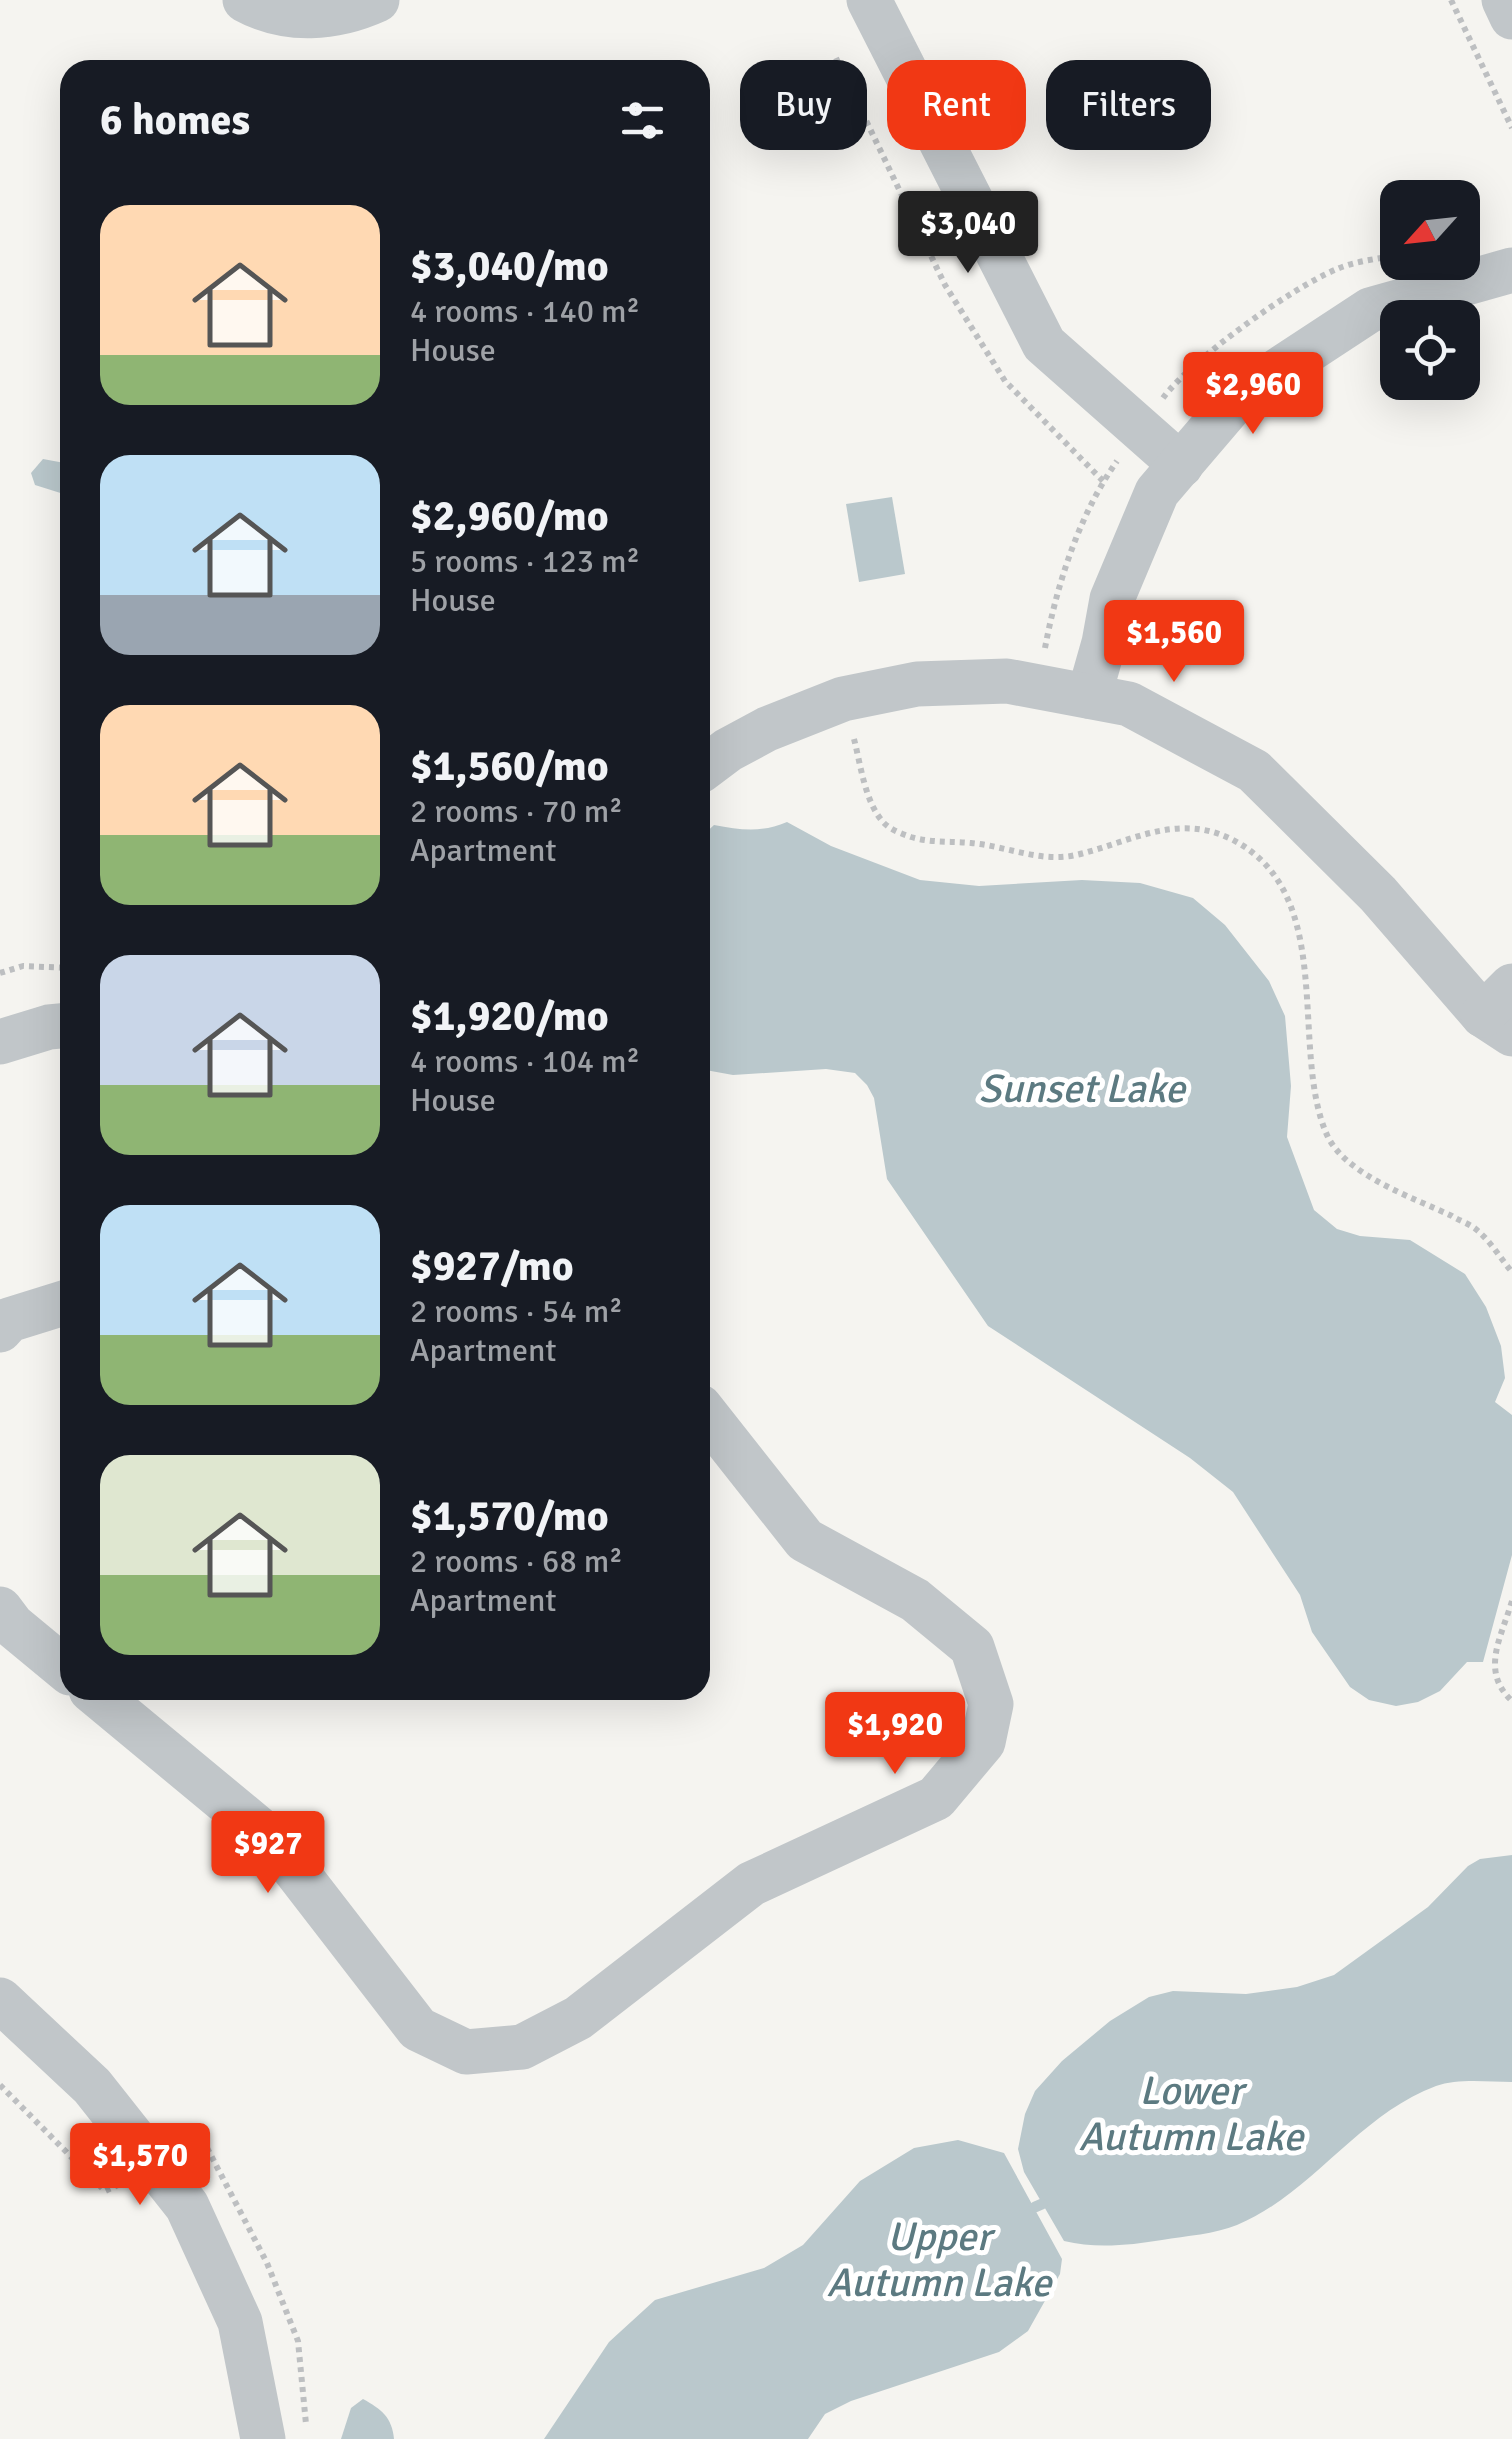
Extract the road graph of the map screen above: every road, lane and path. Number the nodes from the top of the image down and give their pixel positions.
1 (245, 0) edge
2 (377, 0) edge
3 (869, 0) edge
4 (1450, 0) edge
5 (1504, 0) edge
6 (1512, 17) edge
7 (836, 58) dead end
8 (1512, 128) edge
9 (1512, 270) edge
10 (1180, 464) junction
11 (1103, 482) dead end
12 (1088, 696) junction
13 (843, 699) junction
14 (714, 761) edge
15 (60, 968) edge
16 (0, 973) edge
17 (1502, 1011) edge
18 (60, 1026) edge
19 (0, 1042) edge
20 (1512, 1272) edge
21 (60, 1304) edge
22 (0, 1330) edge
23 (710, 1420) edge
24 (1512, 1601) edge
25 (0, 1609) edge
26 (60, 1664) edge
27 (104, 1700) edge
28 (1512, 1701) edge
29 (0, 2000) edge
30 (263, 2439) edge

1 - 2 street
3 - 10 street
4 - 8 path
5 - 6 street
7 - 11 path
9 - 10 street
10 - 12 street
12 - 13 street
12 - 17 street
13 - 14 street
13 - 20 path
15 - 16 path
18 - 19 street
21 - 22 street
23 - 27 street
24 - 28 path
25 - 26 street
29 - 30 street

